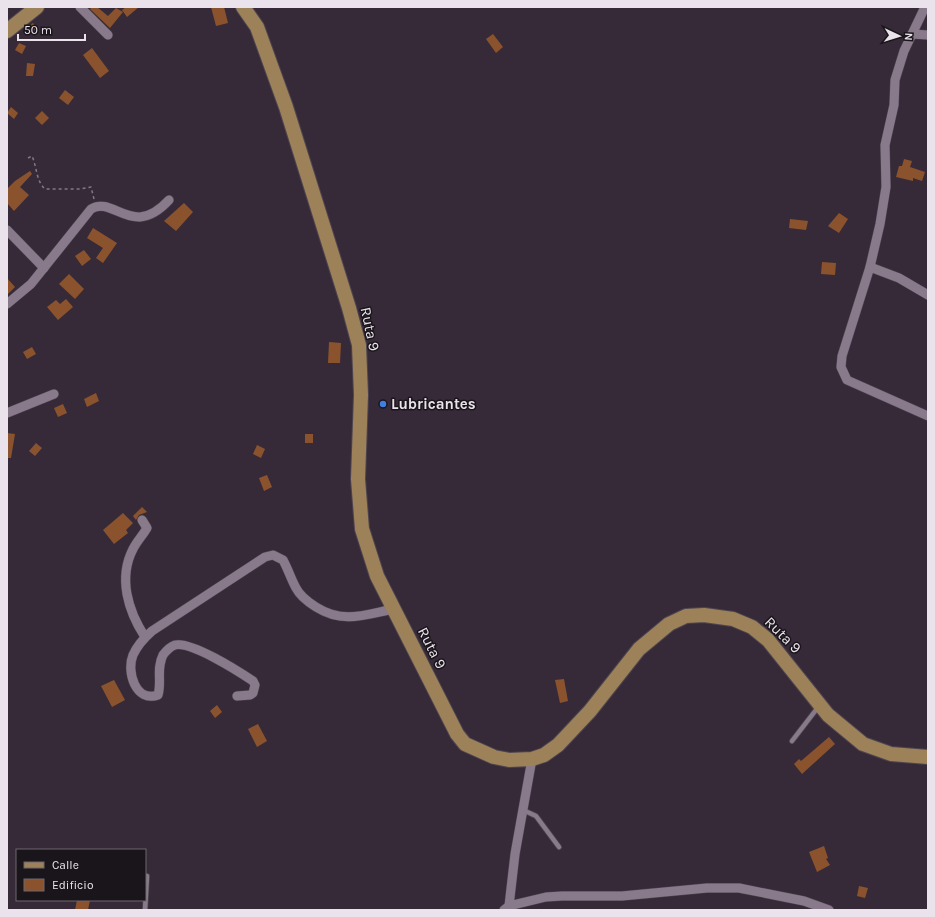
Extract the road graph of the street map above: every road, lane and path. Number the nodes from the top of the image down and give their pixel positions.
1 (37, 7) edge
2 (80, 7) edge
3 (243, 7) edge
4 (925, 7) edge
5 (7, 31) edge
6 (108, 34) dead end
7 (912, 34) junction
8 (928, 34) edge
9 (28, 158) dead end
10 (169, 200) dead end
11 (95, 207) junction
12 (7, 230) edge
13 (870, 267) junction
14 (44, 268) junction
15 (928, 295) edge
16 (7, 304) edge
17 (54, 394) dead end
18 (7, 414) edge
19 (928, 416) edge
20 (142, 520) dead end
21 (393, 609) junction
22 (146, 637) junction
23 (237, 696) dead end
24 (820, 705) junction
25 (792, 741) dead end
26 (928, 758) edge
27 (532, 759) junction
28 (523, 810) junction
29 (559, 847) dead end
30 (147, 876) dead end
31 (146, 893) edge
32 (506, 908) edge
33 (829, 910) edge

1 - 5 main road
2 - 6 street
3 - 21 main road, Ruta 9
4 - 7 street
7 - 8 street
7 - 13 street
9 - 11 path
10 - 11 street
11 - 14 street
12 - 14 street
13 - 15 street
13 - 19 street
14 - 16 street
17 - 18 street
20 - 22 street
21 - 22 street
21 - 27 main road, Ruta 9
22 - 23 street
24 - 25 lane
24 - 26 main road, Ruta 9
24 - 27 main road, Ruta 9
27 - 28 street
28 - 29 lane
28 - 32 street
30 - 31 lane
32 - 33 street

